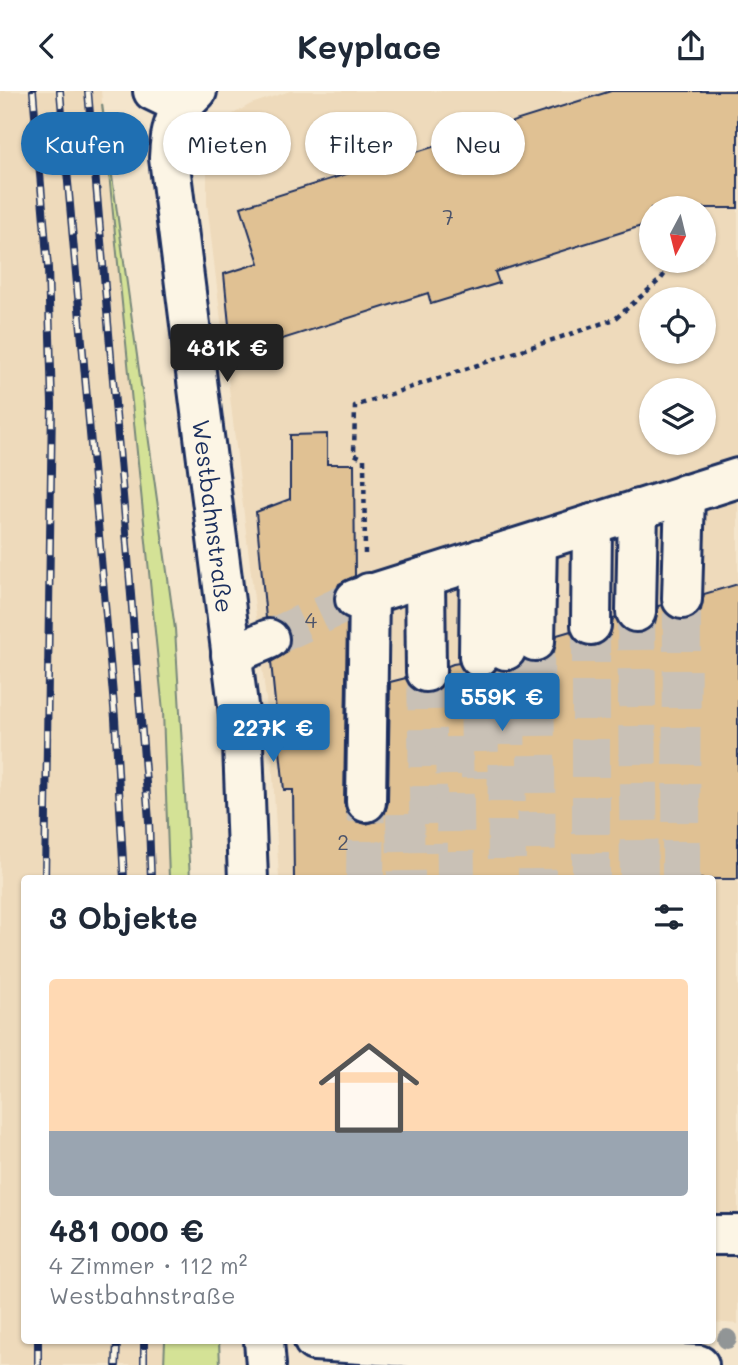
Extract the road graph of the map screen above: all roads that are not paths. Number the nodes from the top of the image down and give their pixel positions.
1 (177, 96) edge
2 (738, 478) edge
3 (521, 547) junction
4 (546, 638) junction
5 (268, 639) tunnel mouth
6 (231, 655) junction
7 (366, 802) tunnel mouth
8 (248, 875) edge
9 (716, 1235) edge
10 (738, 1235) edge
11 (264, 1344) edge
12 (362, 1344) edge
13 (266, 1365) edge
14 (699, 1365) edge

1 - 6 street, Westbahnstraße
2 - 3 street
3 - 4 street
3 - 4 street
3 - 4 street
3 - 4 street
3 - 4 street
3 - 4 street
3 - 7 street
5 - 6 street
6 - 8 street, Westbahnstraße
9 - 10 street
11 - 13 street
12 - 14 street

